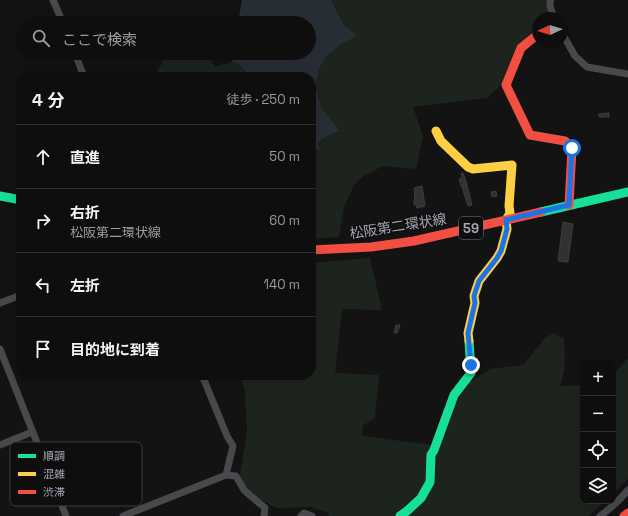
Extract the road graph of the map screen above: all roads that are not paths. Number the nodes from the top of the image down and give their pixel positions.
1 (54, 0) edge
2 (550, 0) edge
3 (552, 12) edge
4 (60, 16) edge
5 (532, 39) edge
6 (568, 44) edge
7 (78, 60) edge
8 (82, 72) edge
9 (628, 74) edge
10 (436, 131) dead end
11 (628, 192) edge
12 (0, 196) edge
13 (16, 199) edge
14 (569, 205) junction
15 (506, 220) junction
16 (316, 250) edge
17 (16, 297) edge
18 (0, 303) edge
19 (0, 349) edge
20 (204, 380) edge
21 (32, 432) junction
22 (36, 442) edge
23 (0, 445) edge
24 (226, 475) junction
25 (628, 490) edge
26 (62, 506) edge
27 (628, 513) edge
28 (66, 516) edge
29 (123, 516) edge
30 (264, 516) edge
31 (301, 516) edge
32 (312, 516) edge
33 (400, 516) edge
34 (600, 516) edge
35 (624, 516) edge

1 - 4 street
2 - 3 street
5 - 14 main road
6 - 9 street
7 - 8 street
10 - 15 main road
11 - 14 main road, 松阪第二環状線 / 59
12 - 13 main road
14 - 15 main road, 松阪第二環状線 / 59
15 - 16 main road, 松阪第二環状線 / 59
15 - 33 main road
17 - 18 street
19 - 21 street
20 - 24 street
21 - 22 street
21 - 23 street
24 - 29 street
24 - 30 street
25 - 34 street
26 - 28 street
27 - 35 main road
31 - 32 street

